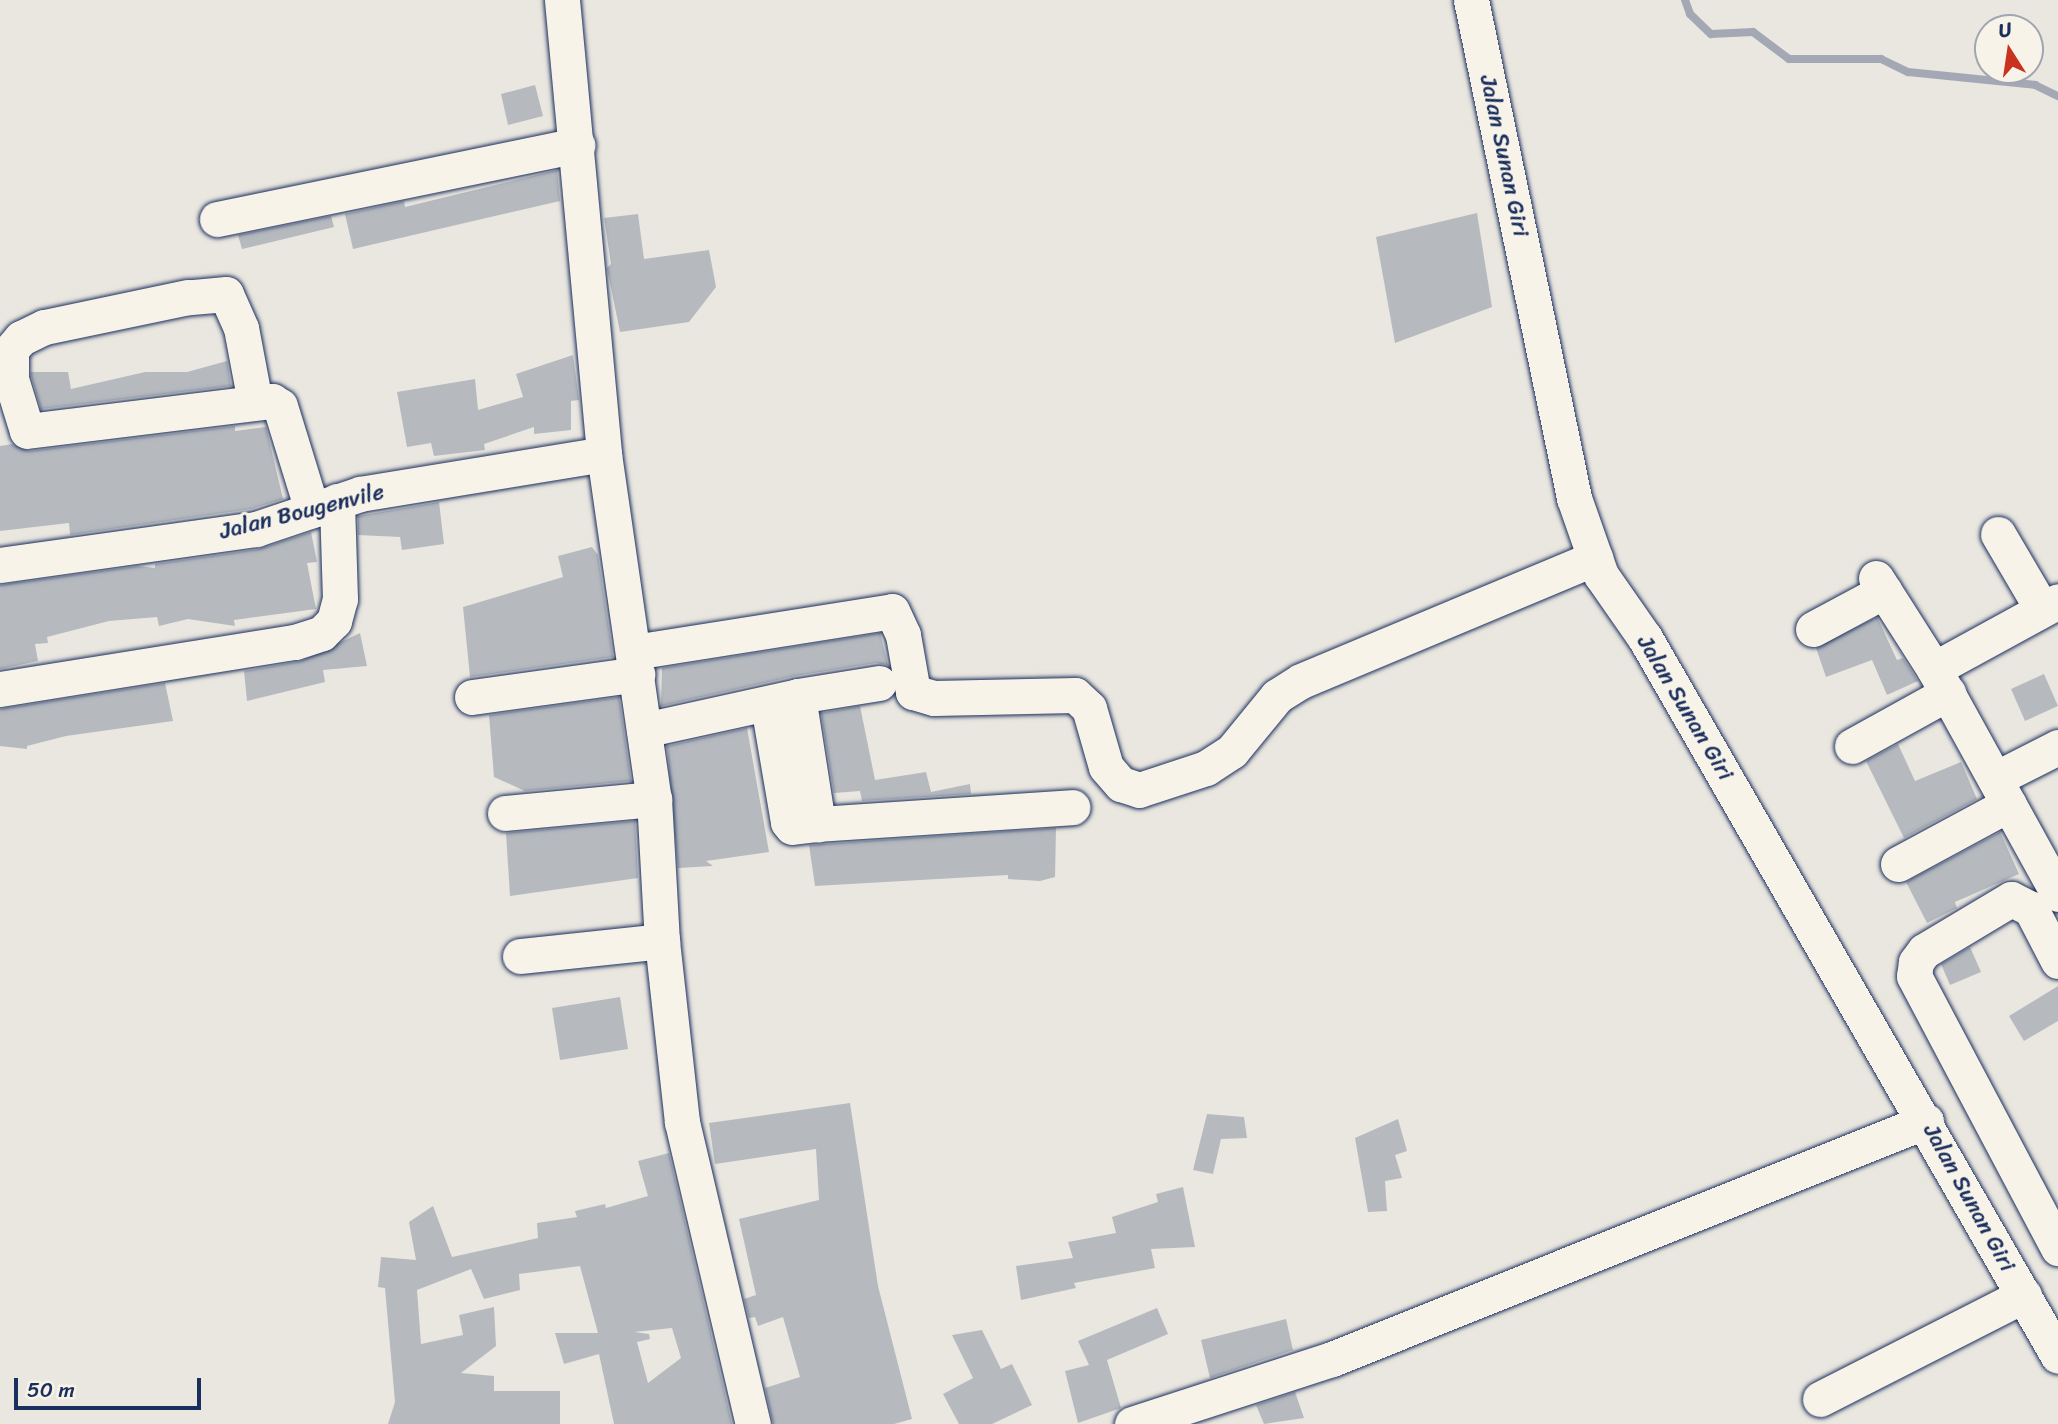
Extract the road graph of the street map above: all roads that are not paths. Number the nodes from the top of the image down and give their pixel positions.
1 (562, 0) edge
2 (1471, 0) edge
3 (578, 145) junction
4 (218, 219) dead end
5 (5, 380) edge
6 (255, 402) junction
7 (604, 454) junction
8 (324, 505) junction
9 (1998, 534) dead end
10 (1595, 558) junction
11 (0, 565) edge
12 (2050, 605) edge
13 (1813, 629) dead end
14 (635, 663) junction
15 (1941, 681) junction
16 (879, 682) dead end
17 (4, 689) edge
18 (471, 697) dead end
19 (783, 700) junction
20 (644, 730) junction
21 (1852, 746) dead end
22 (2058, 747) edge
23 (2002, 792) junction
24 (654, 799) junction
25 (1072, 807) dead end
26 (505, 814) dead end
27 (1898, 864) dead end
28 (2055, 881) edge
29 (662, 940) junction
30 (520, 956) dead end
31 (2058, 961) edge
32 (1926, 1121) junction
33 (2058, 1248) edge
34 (2024, 1295) junction
35 (2058, 1356) edge
36 (1820, 1399) dead end
37 (753, 1424) edge
38 (1132, 1424) edge

1 - 3 street
2 - 10 street, Jalan Sunan Giri
3 - 4 street
3 - 7 street
5 - 6 street
5 - 6 street
6 - 8 street
7 - 8 street, Jalan Bougenvile
7 - 14 street
8 - 11 street, Jalan Bougenvile
8 - 17 street
9 - 12 street
10 - 14 street
10 - 32 street, Jalan Sunan Giri
12 - 15 street
13 - 15 street
14 - 18 street
14 - 20 street
15 - 21 street
15 - 23 street
16 - 19 street
19 - 20 street
19 - 25 street
20 - 24 street
22 - 23 street
23 - 27 street
23 - 28 street
24 - 26 street
24 - 29 street
29 - 30 street
29 - 37 street
31 - 33 street
32 - 34 street, Jalan Sunan Giri
32 - 38 street
34 - 35 street, Jalan Sunan Giri
34 - 36 street

